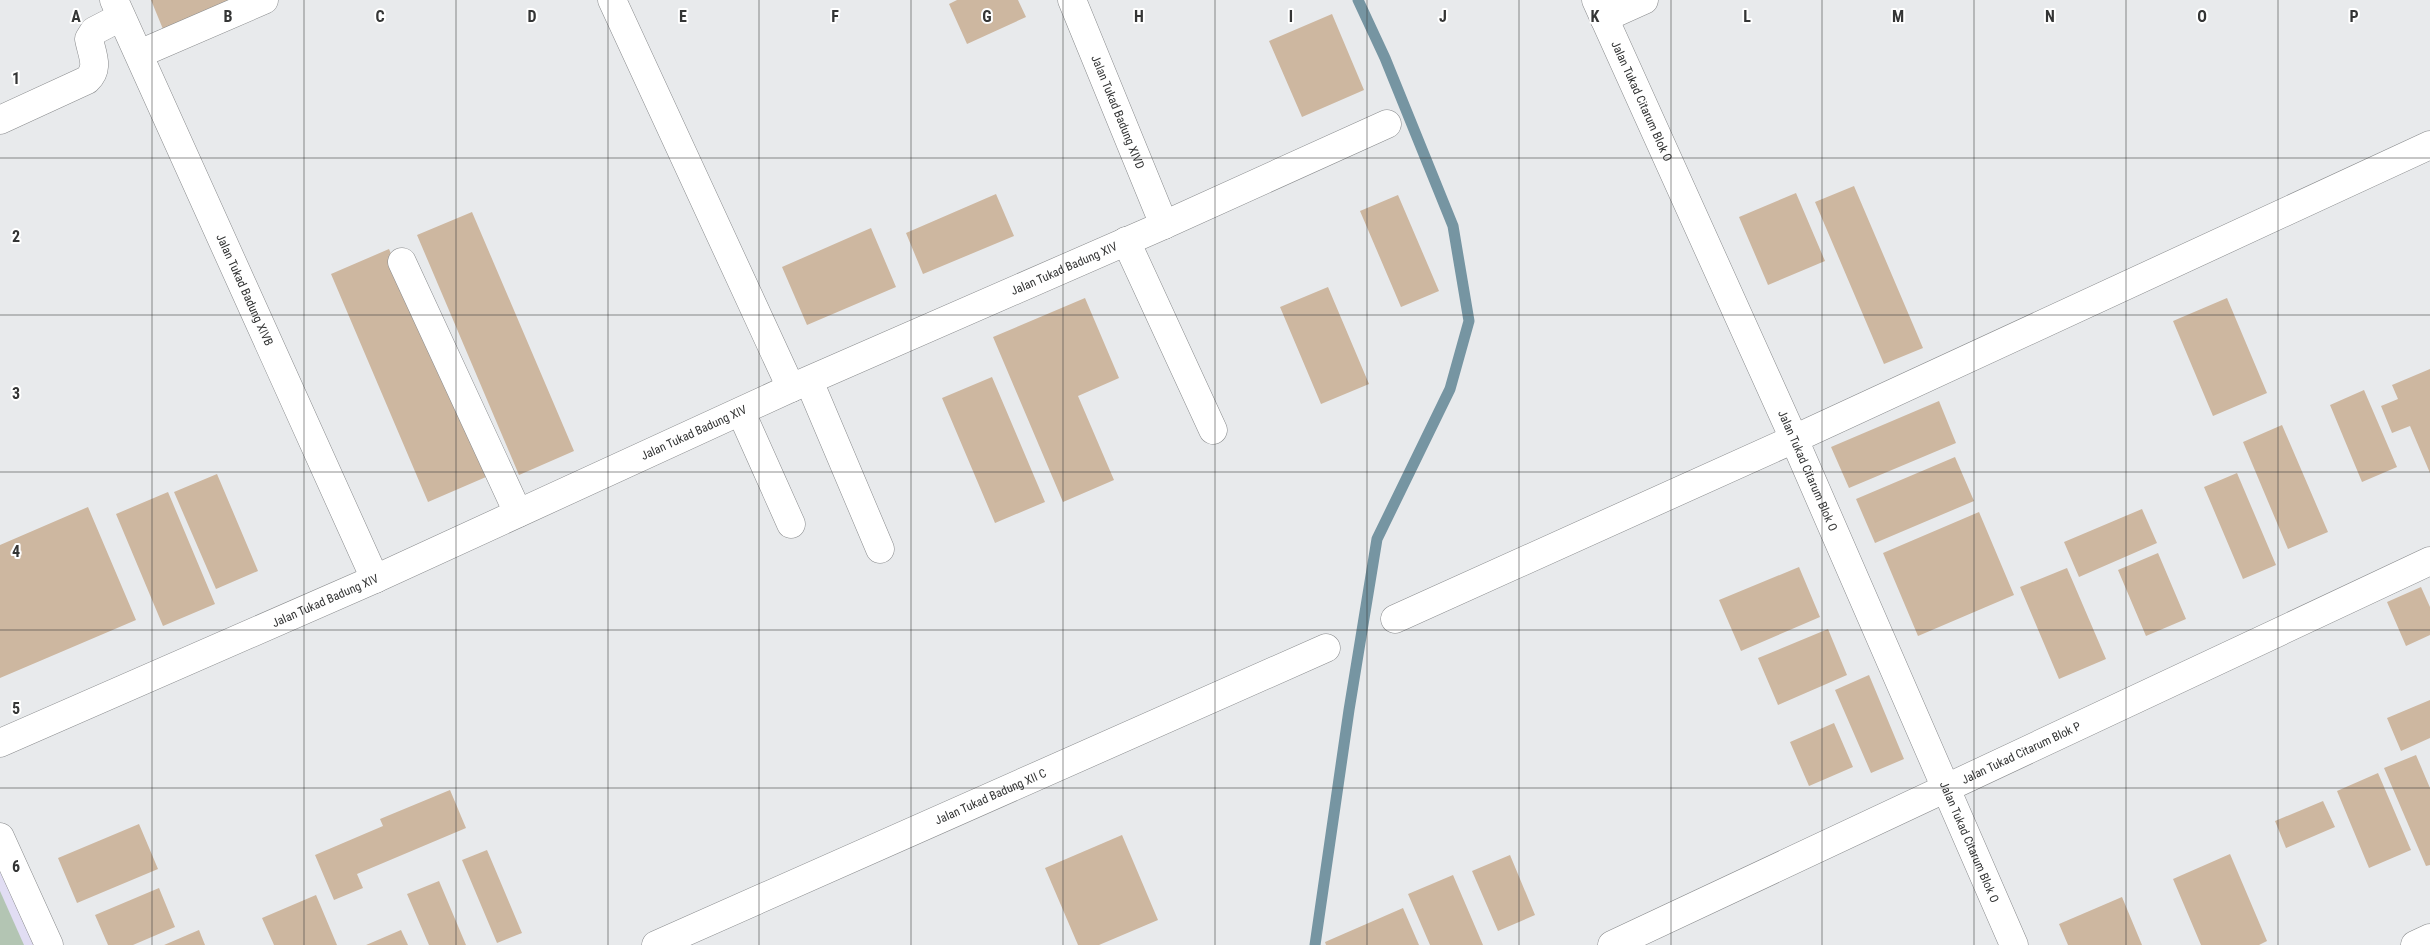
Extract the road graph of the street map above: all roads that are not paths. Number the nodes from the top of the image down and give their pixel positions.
1 (264, 0) edge
2 (612, 0) edge
3 (1072, 0) edge
4 (1644, 0) edge
5 (118, 8) edge
6 (1600, 9) edge
7 (139, 54) junction
8 (0, 120) edge
9 (1387, 124) dead end
10 (2430, 145) edge
11 (1164, 225) junction
12 (1126, 241) junction
13 (402, 262) dead end
14 (800, 384) junction
15 (741, 412) junction
16 (1213, 430) dead end
17 (1794, 439) junction
18 (518, 513) junction
19 (790, 524) dead end
20 (880, 549) dead end
21 (2430, 561) edge
22 (375, 579) junction
23 (1395, 618) dead end
24 (1326, 648) dead end
25 (0, 743) edge
26 (1947, 788) junction
27 (0, 837) edge
28 (2430, 938) edge
29 (49, 945) edge
30 (656, 945) edge
31 (1612, 945) edge
32 (2014, 945) edge
33 (2415, 945) edge

1 - 7 street
2 - 14 street
3 - 11 street, Jalan Tukad Badung XIVD
4 - 6 street
5 - 7 street, Jalan Tukad Badung XIVB
5 - 8 street
6 - 17 street, Jalan Tukad Citarum Blok O
7 - 22 street, Jalan Tukad Badung XIVB
9 - 11 street, Jalan Tukad Badung XIV
10 - 17 street
11 - 12 street, Jalan Tukad Badung XIV
12 - 14 street, Jalan Tukad Badung XIV
12 - 16 street
13 - 18 street
14 - 15 street, Jalan Tukad Badung XIV
14 - 20 street
15 - 18 street, Jalan Tukad Badung XIV
15 - 19 street
17 - 23 street
17 - 26 street, Jalan Tukad Citarum Blok O
18 - 22 street, Jalan Tukad Badung XIV
21 - 26 street, Jalan Tukad Citarum Blok P
22 - 25 street, Jalan Tukad Badung XIV
24 - 30 street, Jalan Tukad Badung XII C
26 - 31 street, Jalan Tukad Citarum Blok P
26 - 32 street, Jalan Tukad Citarum Blok O
27 - 29 street
28 - 33 street

